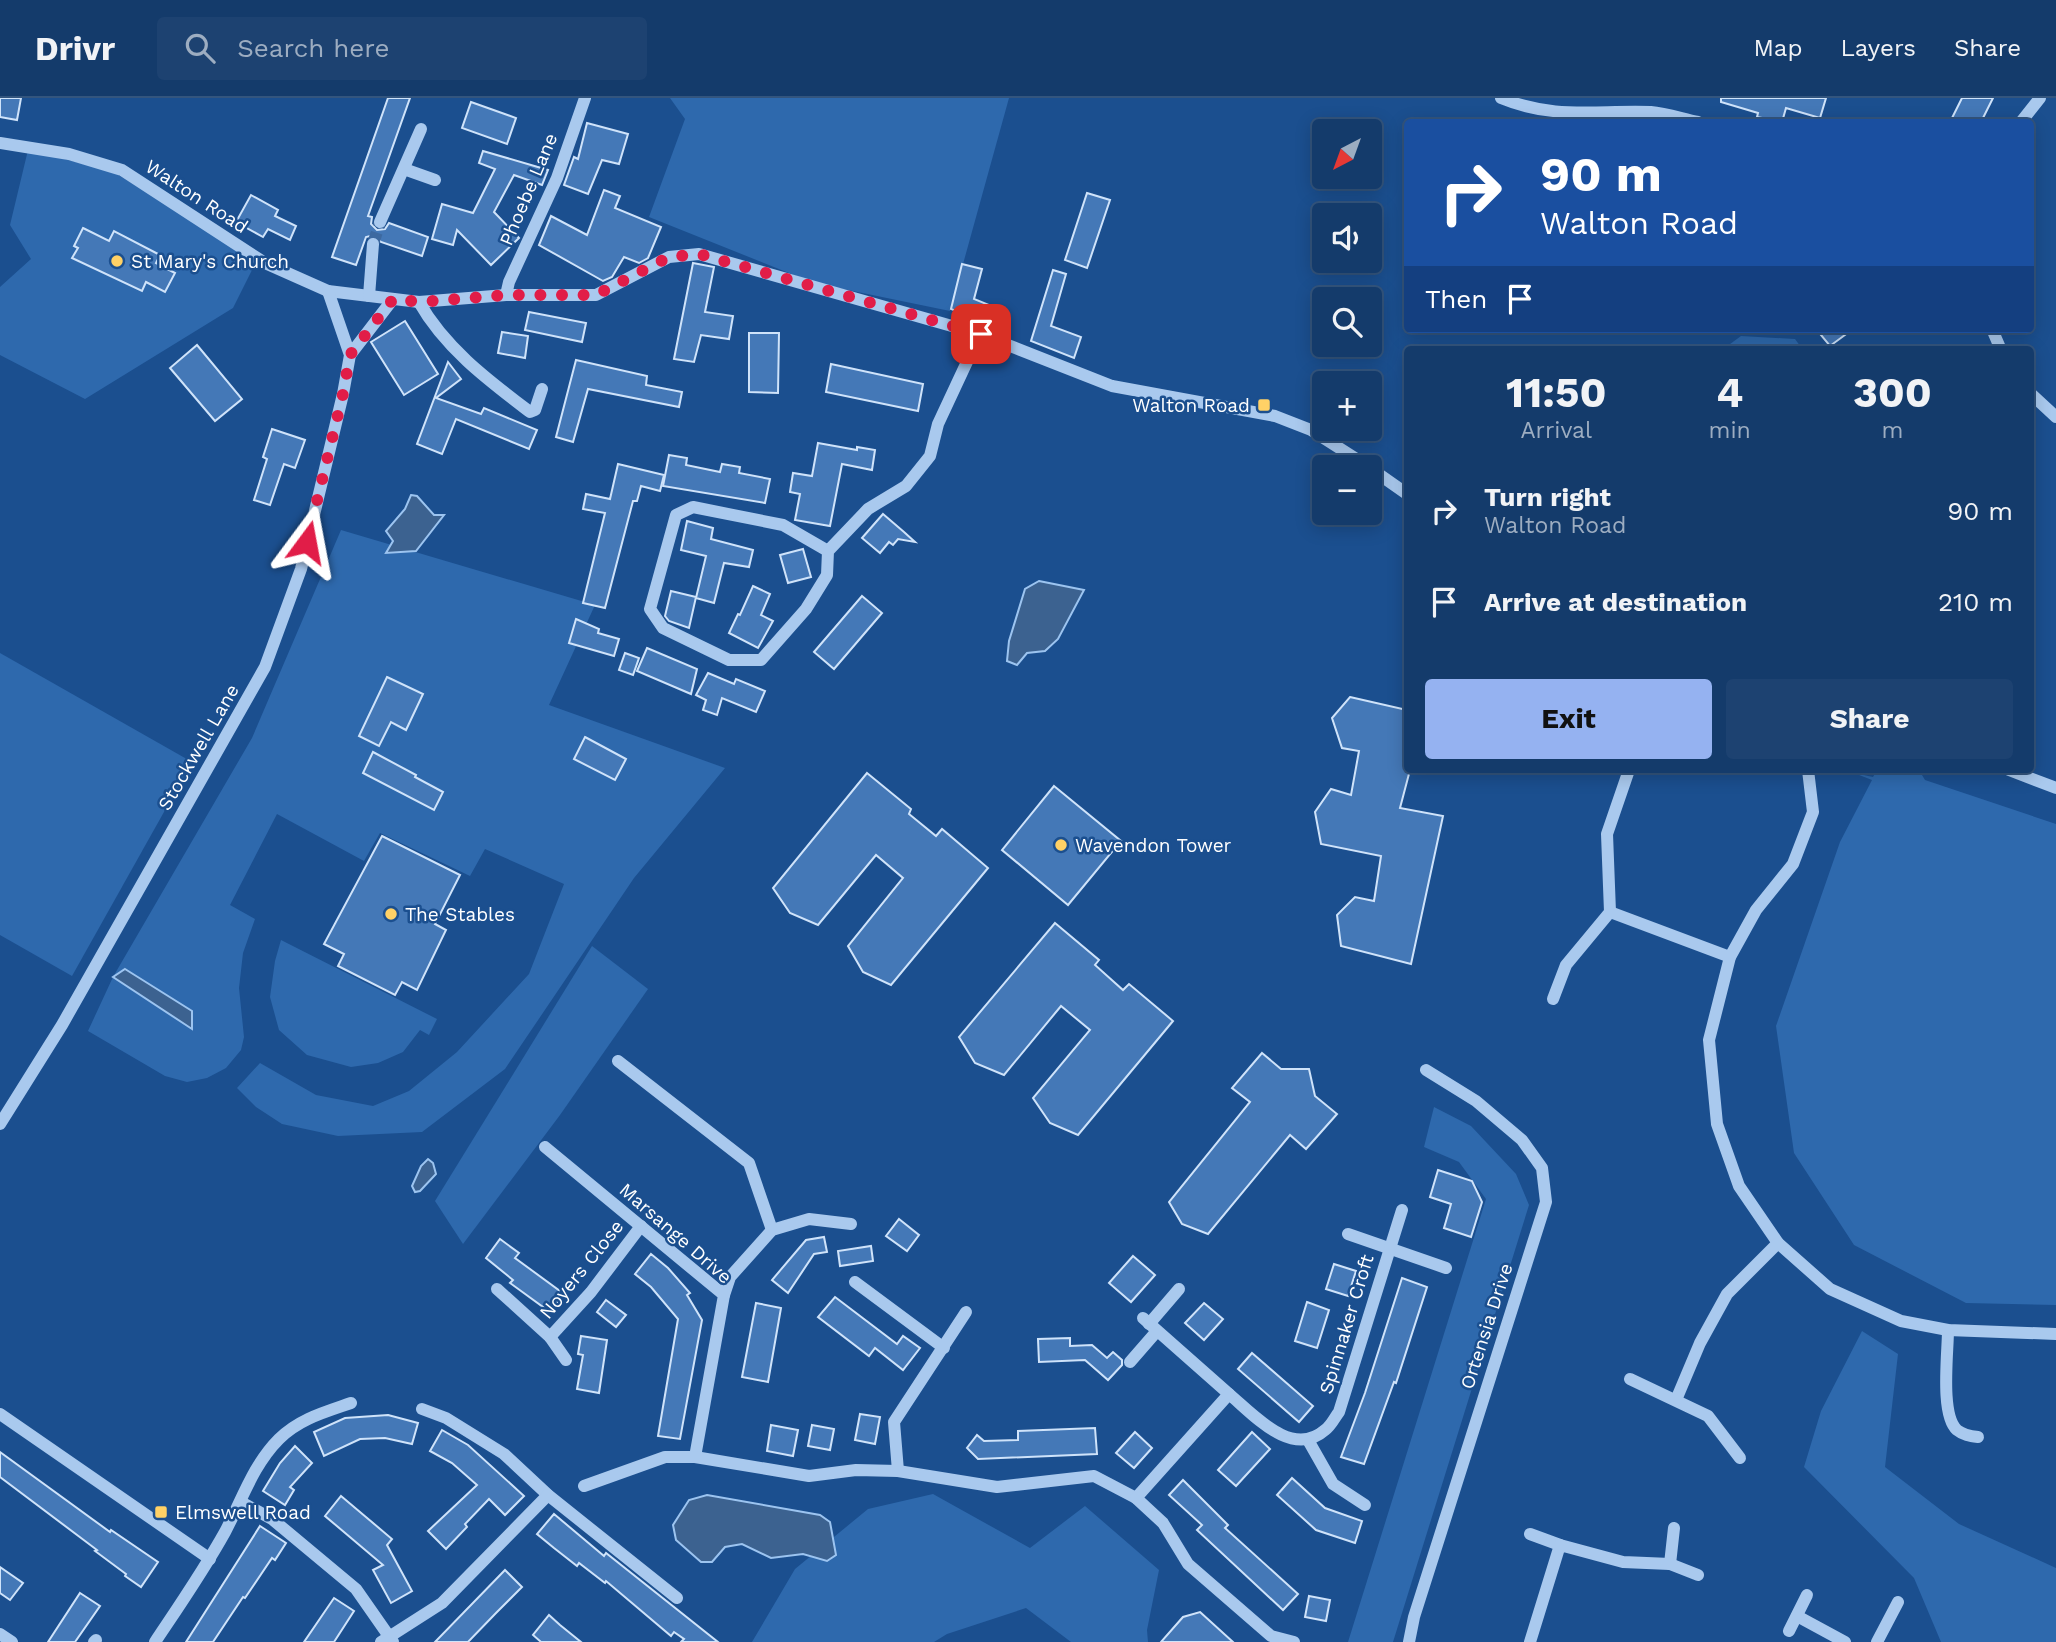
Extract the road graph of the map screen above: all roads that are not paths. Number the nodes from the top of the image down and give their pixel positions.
1 (585, 98) edge
2 (1501, 98) edge
3 (2039, 98) edge
4 (1653, 117) edge
5 (1671, 119) edge
6 (2023, 119) edge
7 (421, 129) dead end
8 (0, 143) edge
9 (404, 169) junction
10 (435, 180) dead end
11 (380, 222) tunnel mouth
12 (373, 244) tunnel mouth
13 (328, 291) junction
14 (506, 295) junction
15 (369, 296) junction
16 (393, 299) junction
17 (419, 302) junction
18 (981, 334) junction
19 (350, 355) junction
20 (542, 389) dead end
21 (2034, 399) edge
22 (2056, 417) edge
23 (1349, 455) edge
24 (1382, 477) edge
25 (1404, 492) edge
26 (828, 551) junction
27 (1628, 773) edge
28 (1808, 773) edge
29 (2017, 773) edge
30 (2056, 788) edge
31 (1610, 912) junction
32 (1730, 957) junction
33 (1553, 999) dead end
34 (618, 1061) dead end
35 (1426, 1070) dead end
36 (0, 1124) edge
37 (545, 1147) dead end
38 (1402, 1210) dead end
39 (851, 1224) dead end
40 (641, 1226) junction
41 (772, 1230) junction
42 (1348, 1234) dead end
43 (1779, 1243) junction
44 (1390, 1248) junction
45 (1446, 1268) dead end
46 (855, 1282) dead end
47 (497, 1289) dead end
48 (1179, 1289) dead end
49 (724, 1295) junction
50 (966, 1312) dead end
51 (1150, 1324) junction
52 (1948, 1330) junction
53 (2056, 1334) edge
54 (551, 1337) junction
55 (944, 1348) junction
56 (566, 1360) dead end
57 (1130, 1362) dead end
58 (1630, 1379) dead end
59 (1229, 1394) junction
60 (1676, 1399) junction
61 (351, 1403) dead end
62 (422, 1409) dead end
63 (0, 1414) edge
64 (1978, 1437) dead end
65 (1308, 1440) junction
66 (695, 1457) junction
67 (1740, 1458) dead end
68 (898, 1471) junction
69 (584, 1486) dead end
70 (548, 1495) junction
71 (1136, 1498) junction
72 (241, 1502) junction
73 (1364, 1505) dead end
74 (1674, 1528) dead end
75 (1530, 1534) dead end
76 (1560, 1545) junction
77 (210, 1559) junction
78 (1670, 1564) junction
79 (1698, 1575) dead end
80 (1807, 1595) dead end
81 (677, 1598) dead end
82 (1898, 1602) dead end
83 (1797, 1616) junction
84 (1789, 1631) dead end
85 (0, 1634) edge
86 (387, 1640) edge
87 (12, 1642) edge
88 (155, 1642) edge
89 (1294, 1642) edge
90 (1409, 1642) edge
91 (1530, 1642) edge
92 (1845, 1642) edge
93 (1877, 1642) edge

1 - 14 street, Phoebe Lane
2 - 4 street
3 - 6 street
4 - 5 street
7 - 9 street
8 - 13 street, Walton Road
9 - 10 street
9 - 11 street
12 - 15 street
13 - 15 street, Walton Road
13 - 19 street, Stockwell Lane
14 - 17 street, Walton Road
14 - 18 street, Walton Road
15 - 16 street, Walton Road
16 - 17 street, Walton Road
16 - 19 street, Stockwell Lane
17 - 20 street
18 - 23 street, Walton Road
18 - 26 street
19 - 36 street, Stockwell Lane
21 - 22 street
24 - 25 street, Walton Road
26 - 26 street
27 - 31 street
28 - 32 street
29 - 30 street
31 - 32 street
31 - 33 street
32 - 43 street
34 - 41 street
35 - 90 street, Ortensia Drive
37 - 40 street, Marsange Drive
38 - 44 street, Spinnaker Croft
39 - 41 street
40 - 49 street, Marsange Drive
40 - 54 street, Noyers Close
41 - 49 street
42 - 44 street, Spinnaker Croft
43 - 52 street
43 - 60 street
44 - 45 street, Spinnaker Croft
44 - 65 street, Spinnaker Croft
46 - 55 street
47 - 54 street, Noyers Close
48 - 51 street
49 - 66 street, Marsange Drive
50 - 55 street
51 - 57 street
51 - 59 street
52 - 53 street
52 - 64 street
54 - 56 street, Noyers Close
55 - 68 street
58 - 60 street
59 - 65 street
59 - 71 street
60 - 67 street
61 - 72 street
62 - 70 street
63 - 77 street
65 - 73 street
66 - 68 street
66 - 69 street
68 - 71 street
70 - 81 street
70 - 86 street
71 - 89 street
72 - 77 street
72 - 86 street
74 - 78 street
75 - 76 street
76 - 78 street
76 - 91 street
77 - 88 street
78 - 79 street
80 - 83 street
82 - 93 street
83 - 84 street
83 - 92 street
85 - 87 street

